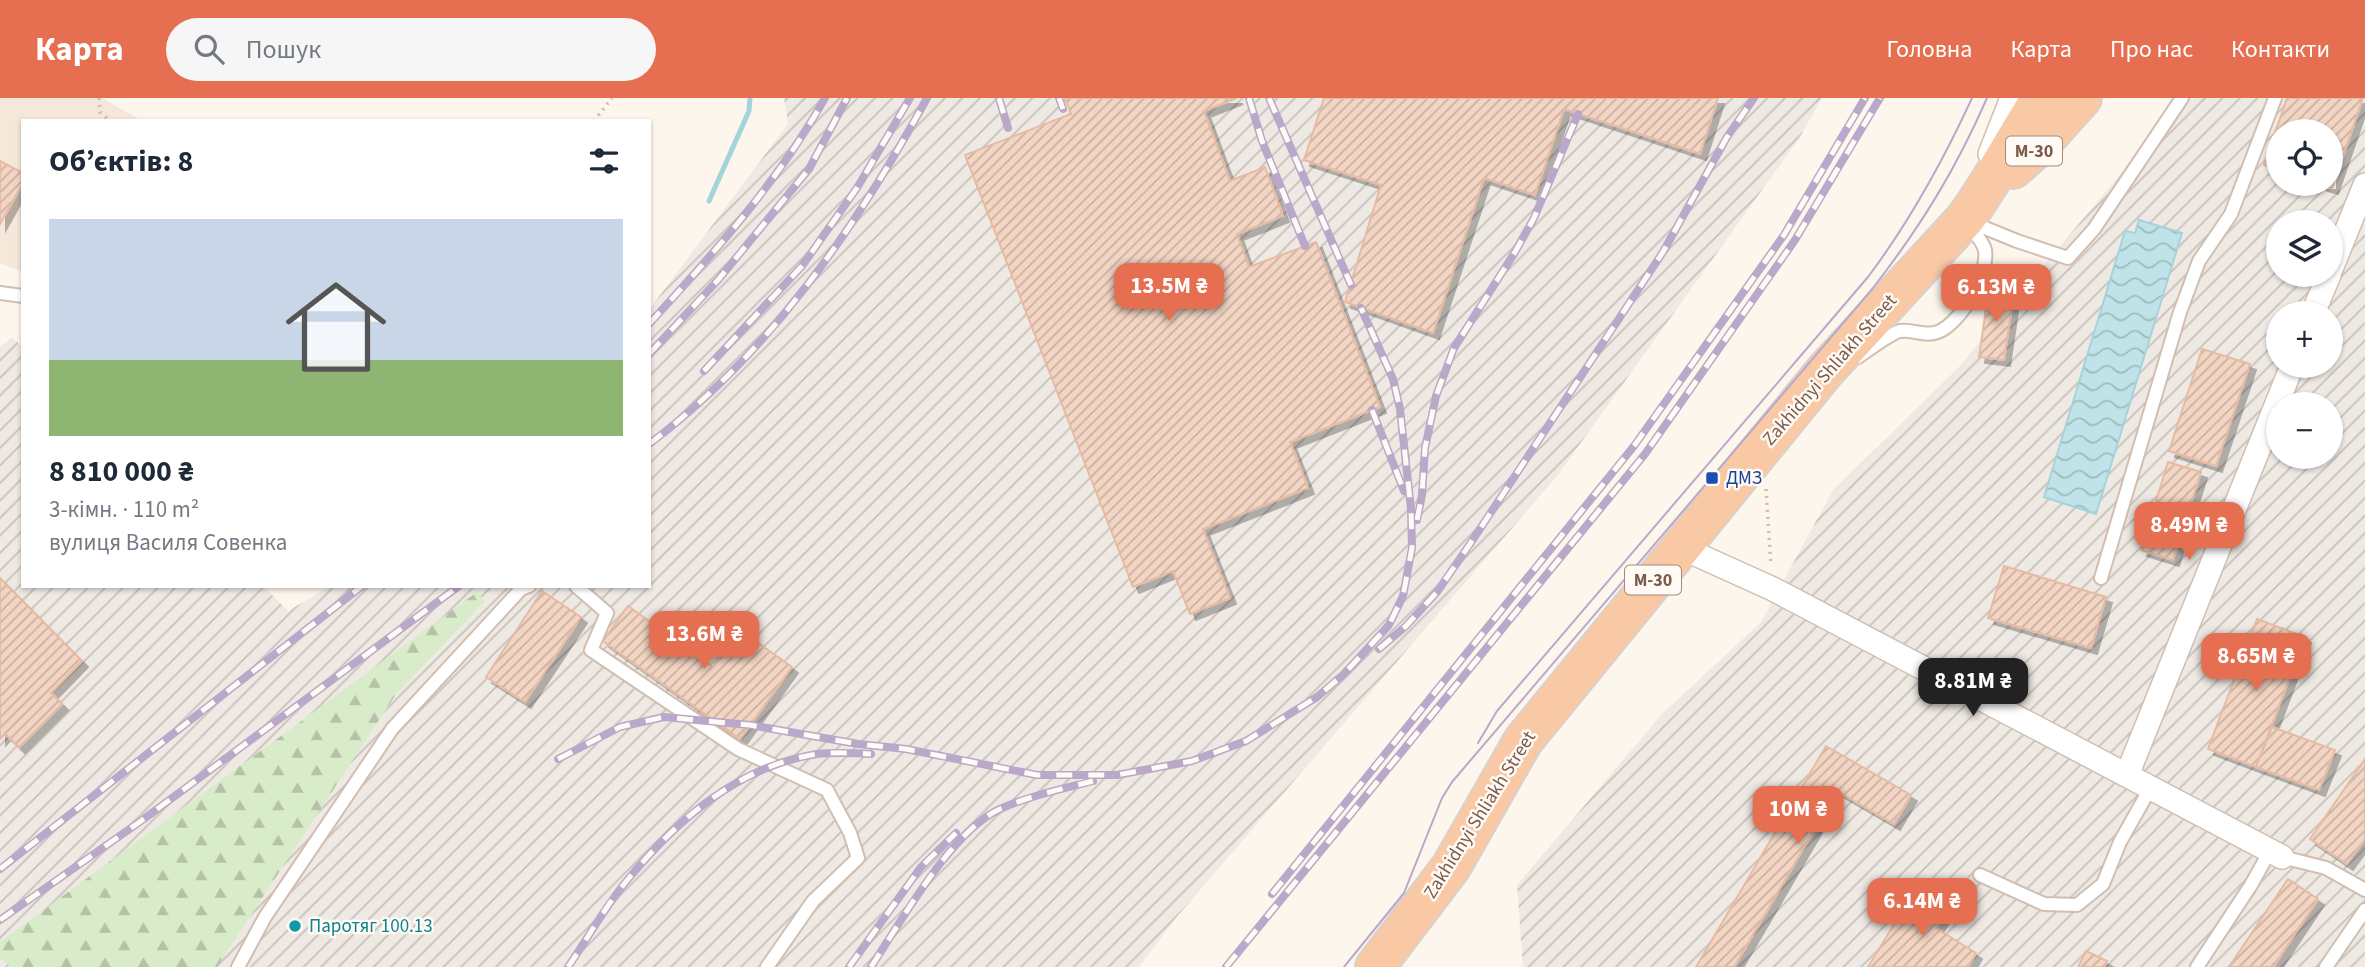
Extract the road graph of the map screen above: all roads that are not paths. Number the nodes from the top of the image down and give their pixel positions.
1 (2011, 98) edge
2 (2041, 98) edge
3 (2082, 98) edge
4 (2182, 98) edge
5 (2275, 98) edge
6 (2365, 185) edge
7 (1972, 209) junction
8 (2343, 239) edge
9 (0, 293) edge
10 (21, 296) edge
11 (1825, 371) junction
12 (2287, 378) edge
13 (1680, 547) junction
14 (2101, 578) dead end
15 (524, 588) edge
16 (578, 588) edge
17 (2127, 775) junction
18 (2151, 787) junction
19 (2276, 854) junction
20 (1980, 876) dead end
21 (2365, 890) edge
22 (2365, 910) edge
23 (238, 967) edge
24 (767, 967) edge
25 (1375, 967) edge
26 (2197, 967) edge
27 (2326, 967) edge

1 - 7 street, Zakhidnyi Shliakh Street
2 - 7 highway, М-30
3 - 7 highway, М-30
4 - 7 lane
5 - 14 lane
6 - 8 street
7 - 11 highway, Zakhidnyi Shliakh Street / М-30
7 - 11 lane
9 - 10 lane
11 - 13 highway, Zakhidnyi Shliakh Street / М-30
12 - 17 street
13 - 17 street
13 - 25 highway, Zakhidnyi Shliakh Street / М-30
15 - 23 lane
16 - 24 lane
17 - 18 street
18 - 19 street
18 - 20 lane
19 - 21 lane
19 - 26 lane
22 - 27 lane

